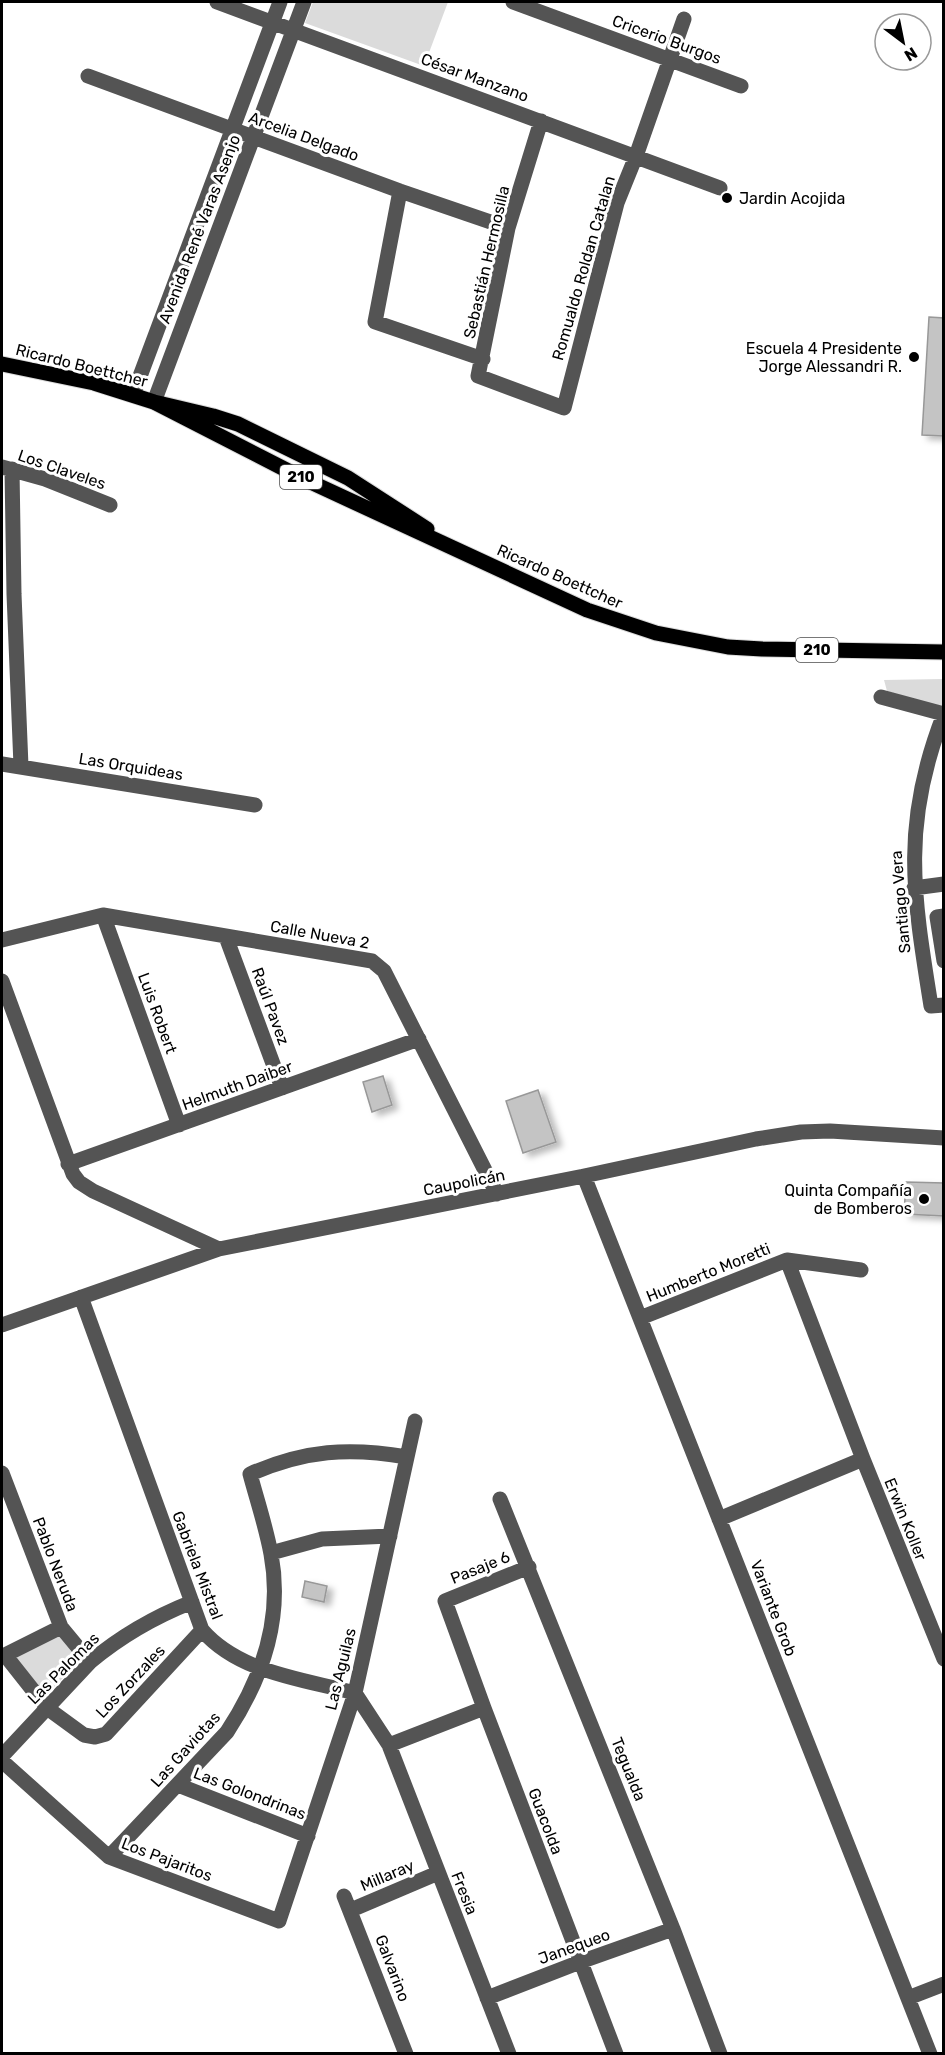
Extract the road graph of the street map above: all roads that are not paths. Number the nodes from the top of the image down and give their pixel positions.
1 (217, 2) edge
2 (280, 2) edge
3 (304, 2) edge
4 (513, 2) edge
5 (684, 20) dead end
6 (272, 22) junction
7 (293, 29) junction
8 (669, 59) junction
9 (88, 76) dead end
10 (741, 86) dead end
11 (541, 121) junction
12 (232, 129) junction
13 (253, 137) junction
14 (636, 156) junction
15 (720, 188) dead end
16 (400, 191) junction
17 (508, 228) junction
18 (191, 240) junction
19 (212, 248) junction
20 (483, 359) junction
21 (2, 364) edge
22 (478, 376) joint
23 (133, 395) junction
24 (154, 402) junction
25 (7, 468) edge
26 (110, 505) dead end
27 (451, 546) junction
28 (944, 652) edge
29 (881, 697) dead end
30 (944, 714) edge
31 (2, 764) edge
32 (21, 766) junction
33 (255, 805) dead end
34 (944, 884) edge
35 (914, 888) junction
36 (103, 915) junction
37 (940, 917) edge
38 (226, 936) junction
39 (2, 940) edge
40 (944, 961) edge
41 (2, 981) edge
42 (944, 1005) edge
43 (418, 1039) junction
44 (282, 1088) junction
45 (179, 1125) junction
46 (944, 1138) edge
47 (68, 1164) junction
48 (585, 1176) junction
49 (497, 1194) junction
50 (219, 1249) junction
51 (786, 1260) junction
52 (861, 1270) dead end
53 (81, 1297) junction
54 (640, 1318) junction
55 (2, 1325) edge
56 (415, 1420) dead end
57 (407, 1457) junction
58 (863, 1459) junction
59 (2, 1473) edge
60 (500, 1499) dead end
61 (719, 1519) junction
62 (390, 1536) junction
63 (271, 1553) junction
64 (529, 1567) junction
65 (445, 1601) joint
66 (192, 1602) junction
67 (61, 1627) junction
68 (202, 1630) junction
69 (944, 1659) edge
70 (90, 1662) junction
71 (261, 1668) junction
72 (355, 1693) junction
73 (47, 1708) junction
74 (484, 1708) junction
75 (389, 1744) junction
76 (2, 1756) edge
77 (2, 1761) edge
78 (178, 1785) junction
79 (308, 1836) junction
80 (109, 1857) junction
81 (438, 1873) junction
82 (344, 1896) dead end
83 (351, 1910) junction
84 (279, 1921) joint
85 (673, 1929) junction
86 (580, 1962) junction
87 (944, 1984) edge
88 (488, 1998) junction
89 (908, 1998) junction
90 (406, 2054) edge
91 (509, 2054) edge
92 (616, 2054) edge
93 (720, 2054) edge
94 (930, 2054) edge

1 - 6 street, César Manzano
2 - 6 street, Avenida René Varas Asenjo
3 - 7 street, Avenida René Varas Asenjo
4 - 8 street, Cricerio Burgos
5 - 8 street, Romualdo Roldan Catalan
6 - 7 street, César Manzano
6 - 12 street, Avenida René Varas Asenjo
7 - 11 street, César Manzano
7 - 13 street, Avenida René Varas Asenjo
8 - 10 street, Cricerio Burgos
8 - 14 street, Romualdo Roldan Catalan
9 - 12 street, Arcelia Delgado
11 - 14 street, César Manzano
11 - 17 street, Sebastián Hermosilla
12 - 13 street, Arcelia Delgado
12 - 18 street, Avenida René Varas Asenjo
13 - 16 street, Arcelia Delgado
13 - 19 street, Avenida René Varas Asenjo
14 - 15 street, César Manzano
14 - 22 street, Romualdo Roldan Catalan
16 - 17 street, Arcelia Delgado
16 - 20 street
17 - 20 street, Sebastián Hermosilla
18 - 19 street
18 - 23 street, Avenida René Varas Asenjo
19 - 24 street, Avenida René Varas Asenjo
20 - 22 street, Sebastián Hermosilla
21 - 23 main road, Ricardo Boettcher / 210
23 - 24 main road, Ricardo Boettcher / 210
24 - 27 main road, Ricardo Boettcher / 210
24 - 27 main road, Ricardo Boettcher / 210
25 - 26 street, Los Claveles
25 - 32 street
27 - 28 main road, Ricardo Boettcher / 210
29 - 30 street
30 - 35 street, Santiago Vera
31 - 32 street, Las Orquideas
32 - 33 street, Las Orquideas
34 - 35 street
35 - 42 street, Santiago Vera
36 - 38 street, Calle Nueva 2
36 - 39 street, Calle Nueva 2
36 - 45 street, Luis Robert
37 - 40 street
38 - 43 street, Calle Nueva 2
38 - 44 street, Raúl Pavez
41 - 47 street
43 - 44 street, Helmuth Daiber
43 - 49 street, Calle Nueva 2
44 - 45 street, Helmuth Daiber
45 - 47 street, Helmuth Daiber
46 - 48 street, Caupolicán
47 - 50 street
48 - 49 street, Caupolicán
48 - 54 street, Variante Grob
49 - 50 street, Caupolicán
50 - 53 street, Caupolicán
51 - 52 street, Humberto Moretti
51 - 54 street, Humberto Moretti
51 - 58 street, Erwin Koller
53 - 55 street, Caupolicán
53 - 66 street, Gabriela Mistral
54 - 61 street, Variante Grob
56 - 57 street, Las Aguilas
57 - 62 street, Las Aguilas
57 - 63 street, Las Gaviotas
58 - 61 street
58 - 69 street, Erwin Koller
59 - 67 street, Pablo Neruda
60 - 64 street, Tegualda
61 - 89 street, Variante Grob
62 - 63 street
62 - 72 street, Las Aguilas
63 - 71 street, Las Gaviotas
64 - 65 street, Pasaje 6
64 - 85 street, Tegualda
65 - 74 street, Guacolda
66 - 68 street, Gabriela Mistral
66 - 70 street, Las Palomas
67 - 70 street, Pablo Neruda
67 - 73 street, Los Zorzales
68 - 71 street, Gabriela Mistral
68 - 73 street, Los Zorzales
70 - 73 street, Las Palomas
71 - 72 street, Gabriela Mistral
71 - 78 street, Las Gaviotas
72 - 75 street
72 - 79 street, Las Aguilas
73 - 76 street, Las Palomas
74 - 75 street
74 - 86 street, Guacolda
75 - 81 street, Fresia
77 - 80 street, Los Pajaritos
78 - 79 street, Las Golondrinas
78 - 80 street, Las Gaviotas
79 - 84 street, Las Aguilas
80 - 84 street, Los Pajaritos
81 - 83 street, Millaray
81 - 88 street, Fresia
82 - 83 street, Galvarino
83 - 90 street, Galvarino
85 - 86 street, Janequeo
85 - 93 street, Tegualda
86 - 88 street, Janequeo
86 - 92 street, Guacolda
87 - 89 street
88 - 91 street, Fresia
89 - 94 street, Variante Grob

